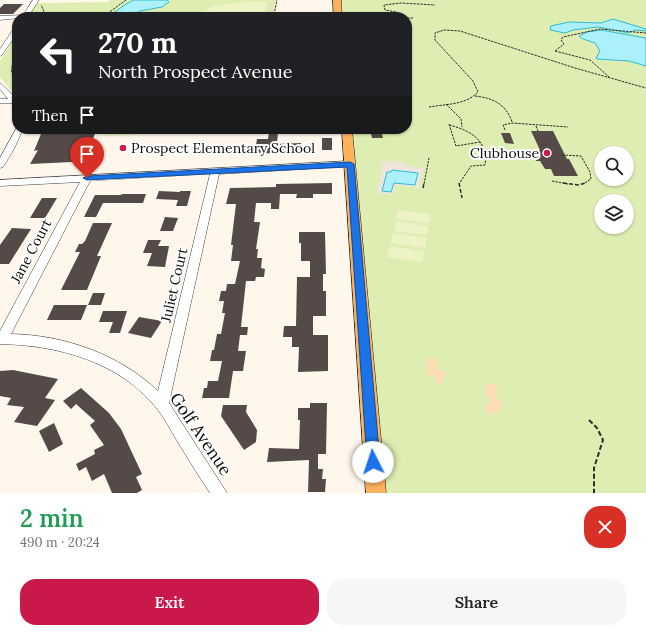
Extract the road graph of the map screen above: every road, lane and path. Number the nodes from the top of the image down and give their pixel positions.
1 (126, 0) edge
2 (277, 0) edge
3 (337, 0) edge
4 (38, 1) edge
5 (435, 5) dead end
6 (29, 12) edge
7 (43, 12) edge
8 (110, 12) edge
9 (273, 12) edge
10 (338, 12) edge
11 (397, 12) edge
12 (0, 18) edge
13 (12, 18) edge
14 (646, 33) edge
15 (12, 36) edge
16 (0, 54) edge
17 (12, 62) edge
18 (12, 78) edge
19 (611, 79) junction
20 (0, 84) edge
21 (646, 88) edge
22 (475, 96) junction
23 (12, 99) edge
24 (0, 102) edge
25 (12, 104) edge
26 (446, 104) junction
27 (429, 107) dead end
28 (512, 123) junction
29 (536, 126) junction
30 (462, 127) junction
31 (568, 127) dead end
32 (505, 130) dead end
33 (538, 131) dead end
34 (17, 134) edge
35 (347, 134) edge
36 (481, 142) junction
37 (562, 155) dead end
38 (429, 158) dead end
39 (350, 164) junction
40 (0, 165) edge
41 (423, 170) dead end
42 (427, 171) junction
43 (215, 172) junction
44 (87, 178) junction
45 (552, 181) dead end
46 (0, 183) edge
47 (423, 188) dead end
48 (462, 198) dead end
49 (1, 339) edge
50 (162, 404) junction
51 (589, 420) dead end
52 (218, 493) edge
53 (376, 493) edge
54 (594, 493) edge

1 - 8 path
2 - 9 path
3 - 10 main road
4 - 6 street
4 - 7 path
5 - 11 path
12 - 13 street
14 - 19 path
15 - 16 street
17 - 18 path
19 - 21 path
19 - 22 path
20 - 23 street
22 - 26 path
22 - 28 path
24 - 25 street
26 - 27 path
26 - 30 path
28 - 29 path
28 - 32 path
29 - 31 path
29 - 33 path
30 - 36 path
30 - 36 path
34 - 40 street
35 - 39 main road
36 - 48 path
37 - 45 path
38 - 42 path
39 - 43 street
39 - 53 main road
41 - 42 path
42 - 47 path
43 - 44 street
43 - 50 street, Juliet Court
44 - 46 street
44 - 49 street, Jane Court
49 - 50 street, Golf Avenue
50 - 52 street, Golf Avenue
51 - 54 path

